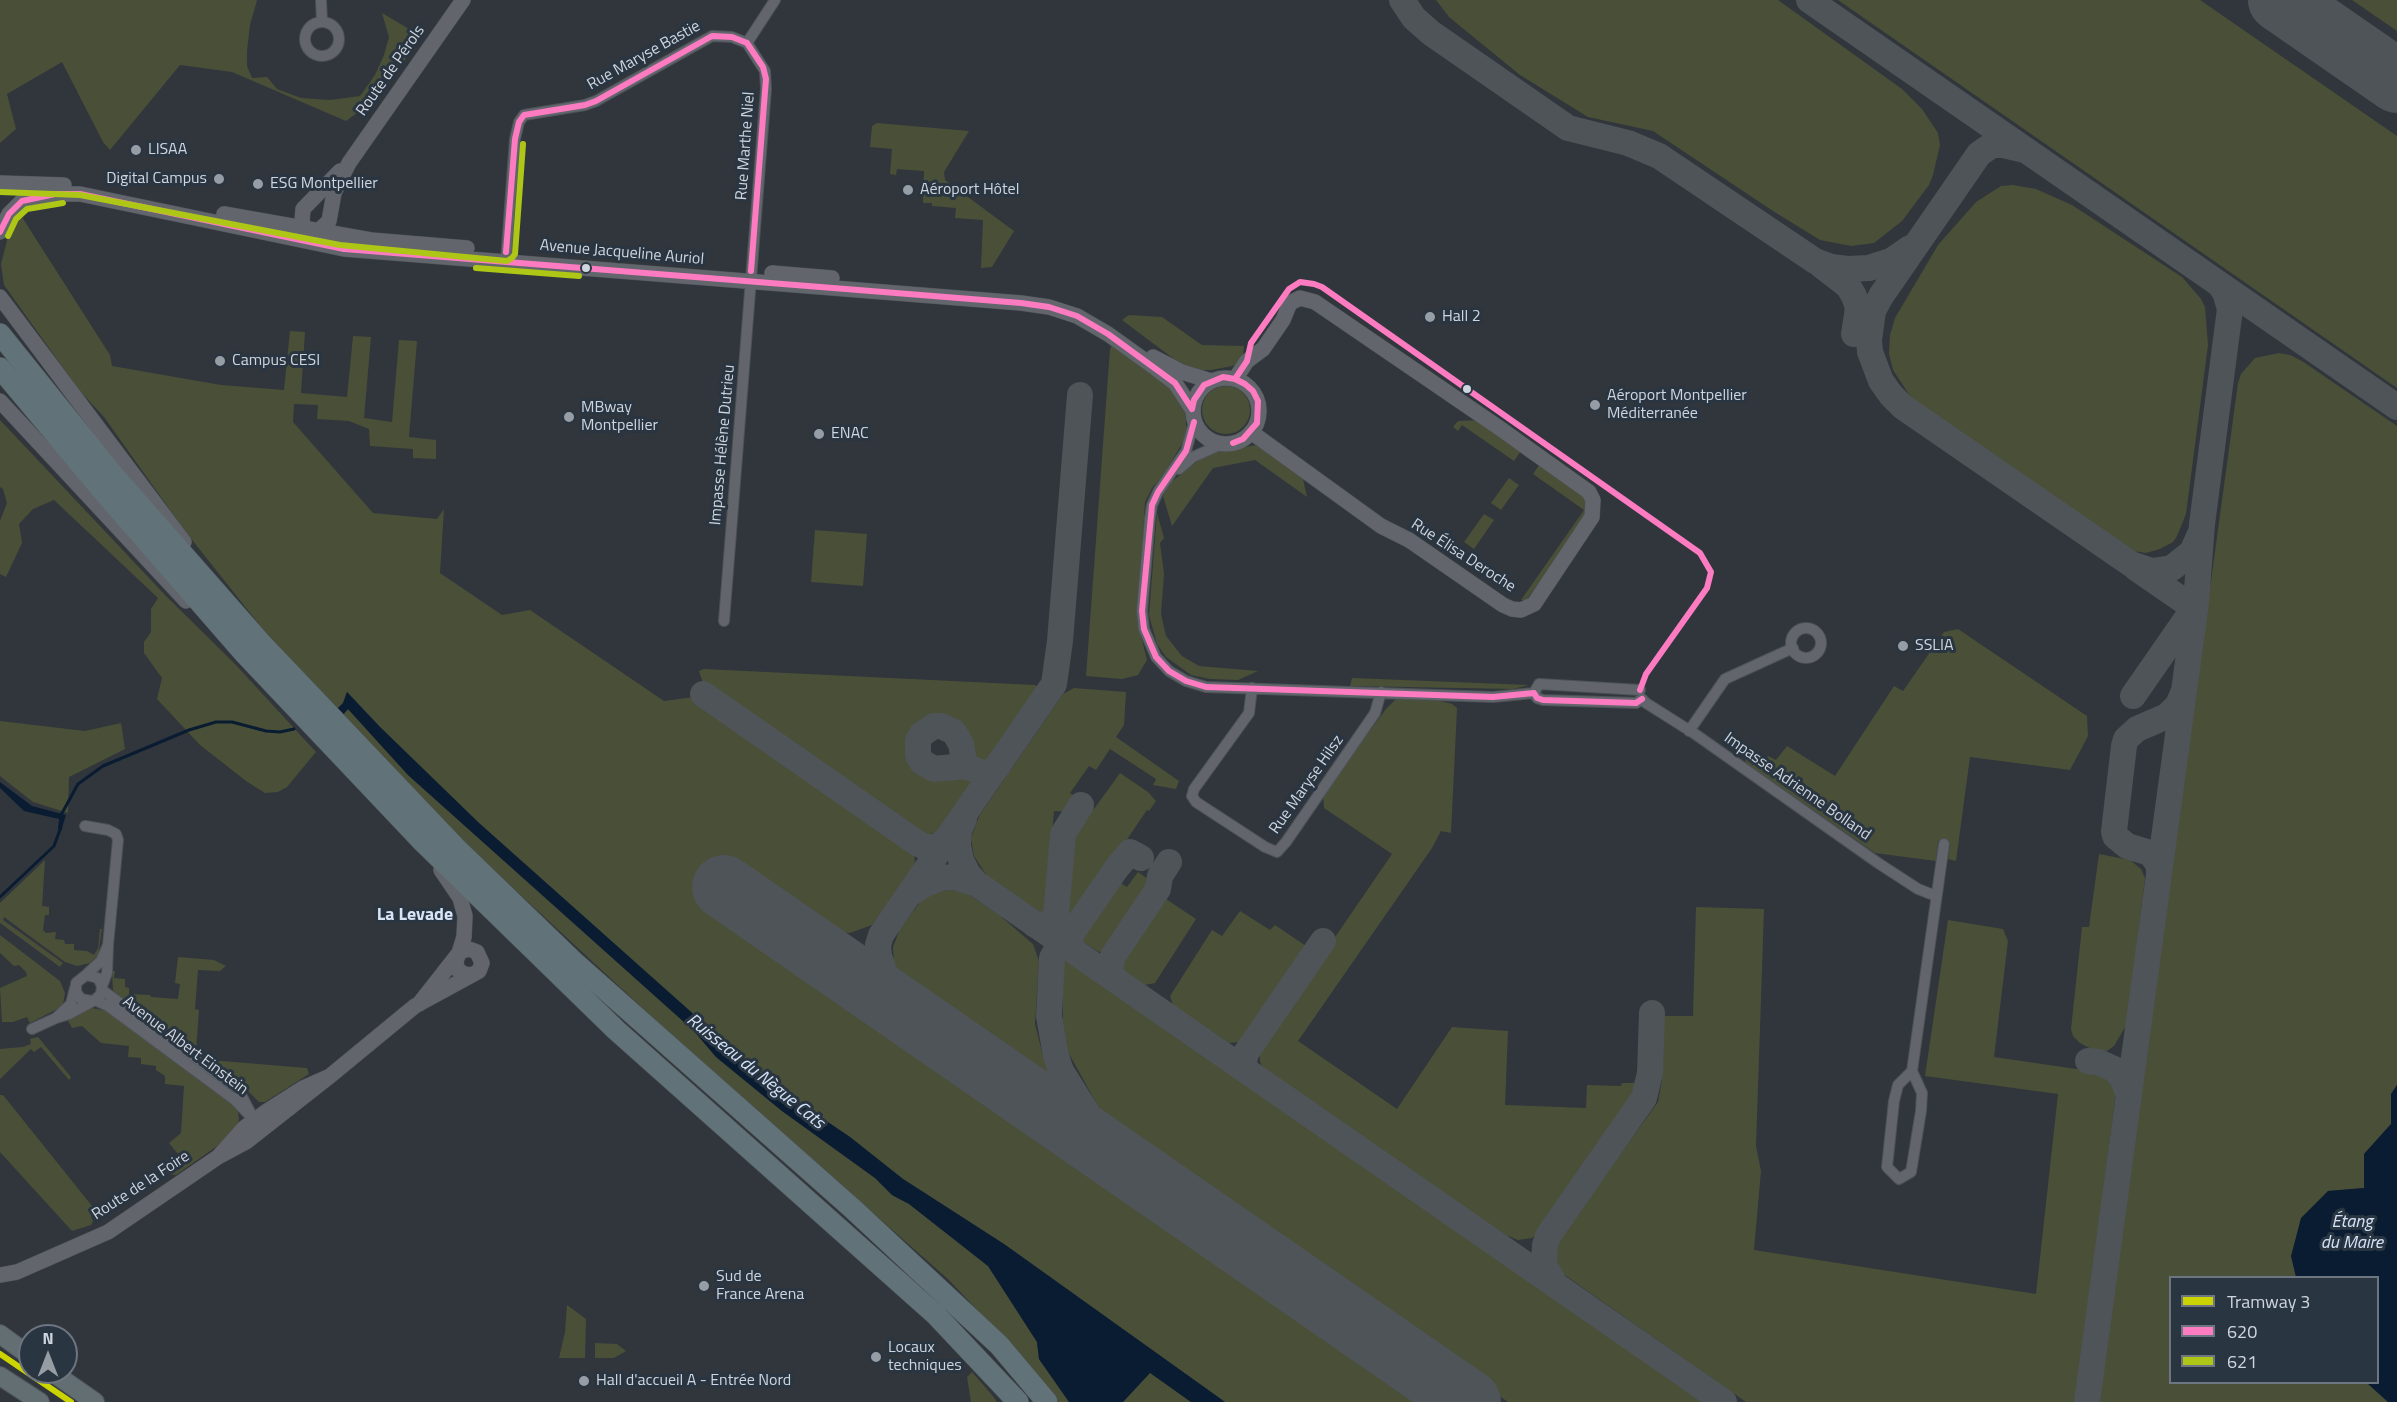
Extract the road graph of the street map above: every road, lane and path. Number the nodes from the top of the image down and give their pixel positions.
1 (321, 0) edge
2 (462, 0) edge
3 (775, 0) edge
4 (322, 22) dead end
5 (747, 42) junction
6 (349, 163) junction
7 (0, 181) edge
8 (308, 202) junction
9 (331, 214) junction
10 (265, 222) junction
11 (0, 232) edge
12 (316, 236) junction
13 (356, 237) junction
14 (506, 257) junction
15 (751, 276) junction
16 (0, 297) edge
17 (0, 334) edge
18 (0, 368) edge
19 (1235, 379) junction
20 (1211, 381) junction
21 (0, 401) edge
22 (1193, 416) junction
23 (1251, 432) junction
24 (1222, 444) junction
25 (1171, 475) junction
26 (724, 621) dead end
27 (253, 648) junction
28 (1793, 648) dead end
29 (1252, 688) junction
30 (1381, 692) junction
31 (1689, 731) junction
32 (85, 826) dead end
33 (422, 841) junction
34 (1944, 844) dead end
35 (1936, 896) junction
36 (108, 945) junction
37 (459, 953) junction
38 (86, 975) junction
39 (75, 988) junction
40 (102, 988) junction
41 (93, 1001) junction
42 (419, 1004) junction
43 (56, 1018) junction
44 (32, 1029) dead end
45 (1912, 1071) junction
46 (259, 1125) junction
47 (74, 1248) junction
48 (0, 1267) edge
49 (17, 1272) junction
50 (0, 1275) edge
51 (0, 1286) edge
52 (0, 1334) edge
53 (966, 1345) junction
54 (18, 1347) edge
55 (0, 1376) edge
56 (69, 1384) edge
57 (40, 1402) edge
58 (95, 1402) edge
59 (1005, 1402) edge
60 (1018, 1402) edge
61 (1047, 1402) edge

1 - 4 street
2 - 6 main road, Route de Pérols
3 - 5 street
5 - 14 street, Rue Maryse Bastie
5 - 15 street, Rue Marthe Niel
6 - 8 main road, Route de Pérols
6 - 9 main road, Route de Pérols
7 - 10 main road, Avenue Jacqueline Auriol
8 - 9 main road
8 - 10 main road, Route de Pérols
8 - 12 main road
9 - 12 main road
9 - 13 main road
10 - 12 main road, Avenue Jacqueline Auriol
11 - 12 main road
12 - 13 main road, Avenue Jacqueline Auriol
12 - 14 main road, Avenue Jacqueline Auriol
13 - 14 main road, Avenue Jacqueline Auriol
14 - 15 main road, Avenue Jacqueline Auriol
15 - 20 main road, Avenue Jacqueline Auriol
15 - 22 main road, Avenue Jacqueline Auriol
15 - 26 street, Impasse Hélène Dutrieu
16 - 27 main road
17 - 27 highway
18 - 27 highway
19 - 20 main road
19 - 23 main road
19 - 23 main road, Rue Élisa Deroche
20 - 22 main road
21 - 27 main road
22 - 24 main road
22 - 25 street
23 - 24 main road
24 - 25 street
25 - 29 street
27 - 33 highway
27 - 61 highway
28 - 31 street
29 - 30 street
29 - 30 street, Rue Maryse Hilsz
30 - 31 street, Impasse Adrienne Bolland
31 - 35 street, Impasse Adrienne Bolland
32 - 36 street
33 - 37 main road
33 - 53 highway
34 - 35 street
35 - 45 street
36 - 38 street
36 - 40 street
37 - 42 main road, Route de la Foire
37 - 42 main road, Route de la Foire
38 - 39 street
38 - 40 street
39 - 41 street
39 - 43 street
40 - 41 street
40 - 46 street, Avenue Albert Einstein
41 - 43 street
41 - 46 street, Avenue Albert Einstein
42 - 46 main road, Route de la Foire
43 - 44 street
45 - 45 street
46 - 47 main road, Route de la Foire
47 - 48 main road
47 - 49 main road, Route de la Foire
49 - 50 main road, Route de la Foire
49 - 51 main road, Route de la Foire
52 - 54 main road
53 - 59 main road
53 - 60 highway
55 - 57 main road
56 - 58 main road

